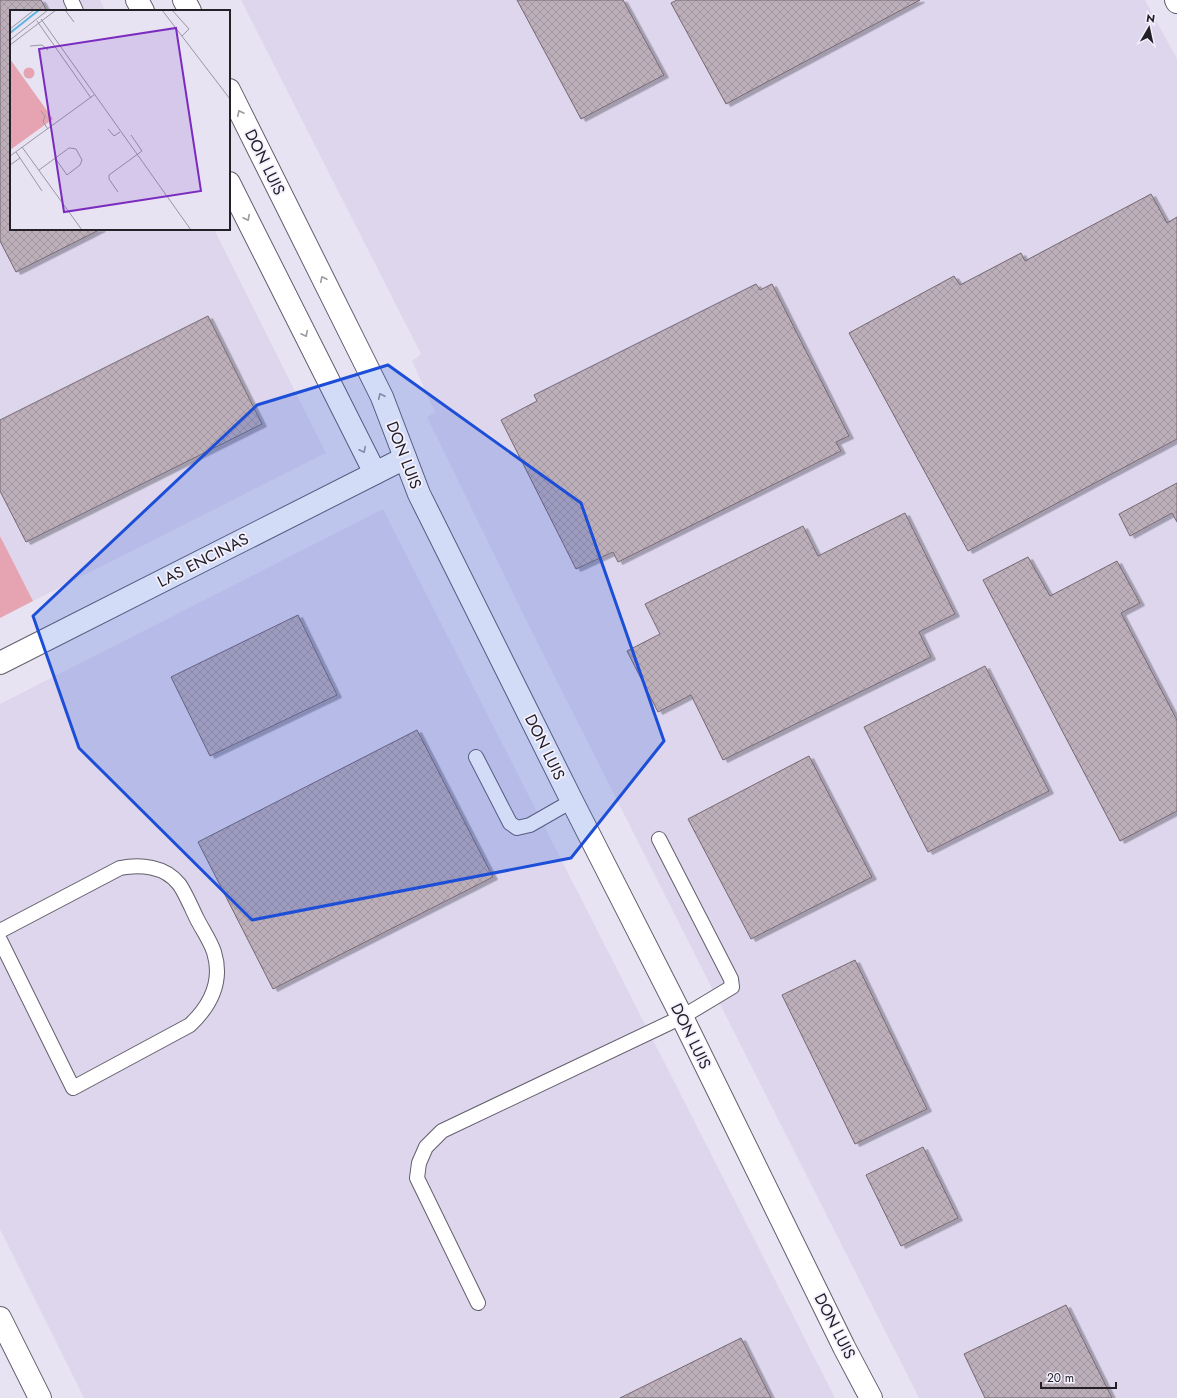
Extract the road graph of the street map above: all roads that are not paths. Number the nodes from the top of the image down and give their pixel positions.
1 (71, 0) edge
2 (137, 0) edge
3 (184, 0) edge
4 (76, 10) edge
5 (142, 10) edge
6 (189, 10) edge
7 (230, 92) edge
8 (230, 185) edge
9 (405, 458) junction
10 (375, 473) junction
11 (0, 662) edge
12 (476, 757) dead end
13 (572, 801) junction
14 (659, 839) dead end
15 (0, 931) edge
16 (0, 940) edge
17 (682, 1016) junction
18 (478, 1303) dead end
19 (0, 1318) edge
20 (40, 1398) edge
21 (871, 1398) edge

1 - 4 lane
2 - 5 street
3 - 6 street
9 -> 7 street, DON LUIS
8 -> 10 street
9 - 10 street, LAS ENCINAS
9 - 13 street, DON LUIS
10 - 11 street, LAS ENCINAS
12 - 13 lane
13 - 17 street, DON LUIS
14 - 17 lane
15 - 16 lane
17 - 18 lane
17 - 21 street, DON LUIS
19 - 20 street

